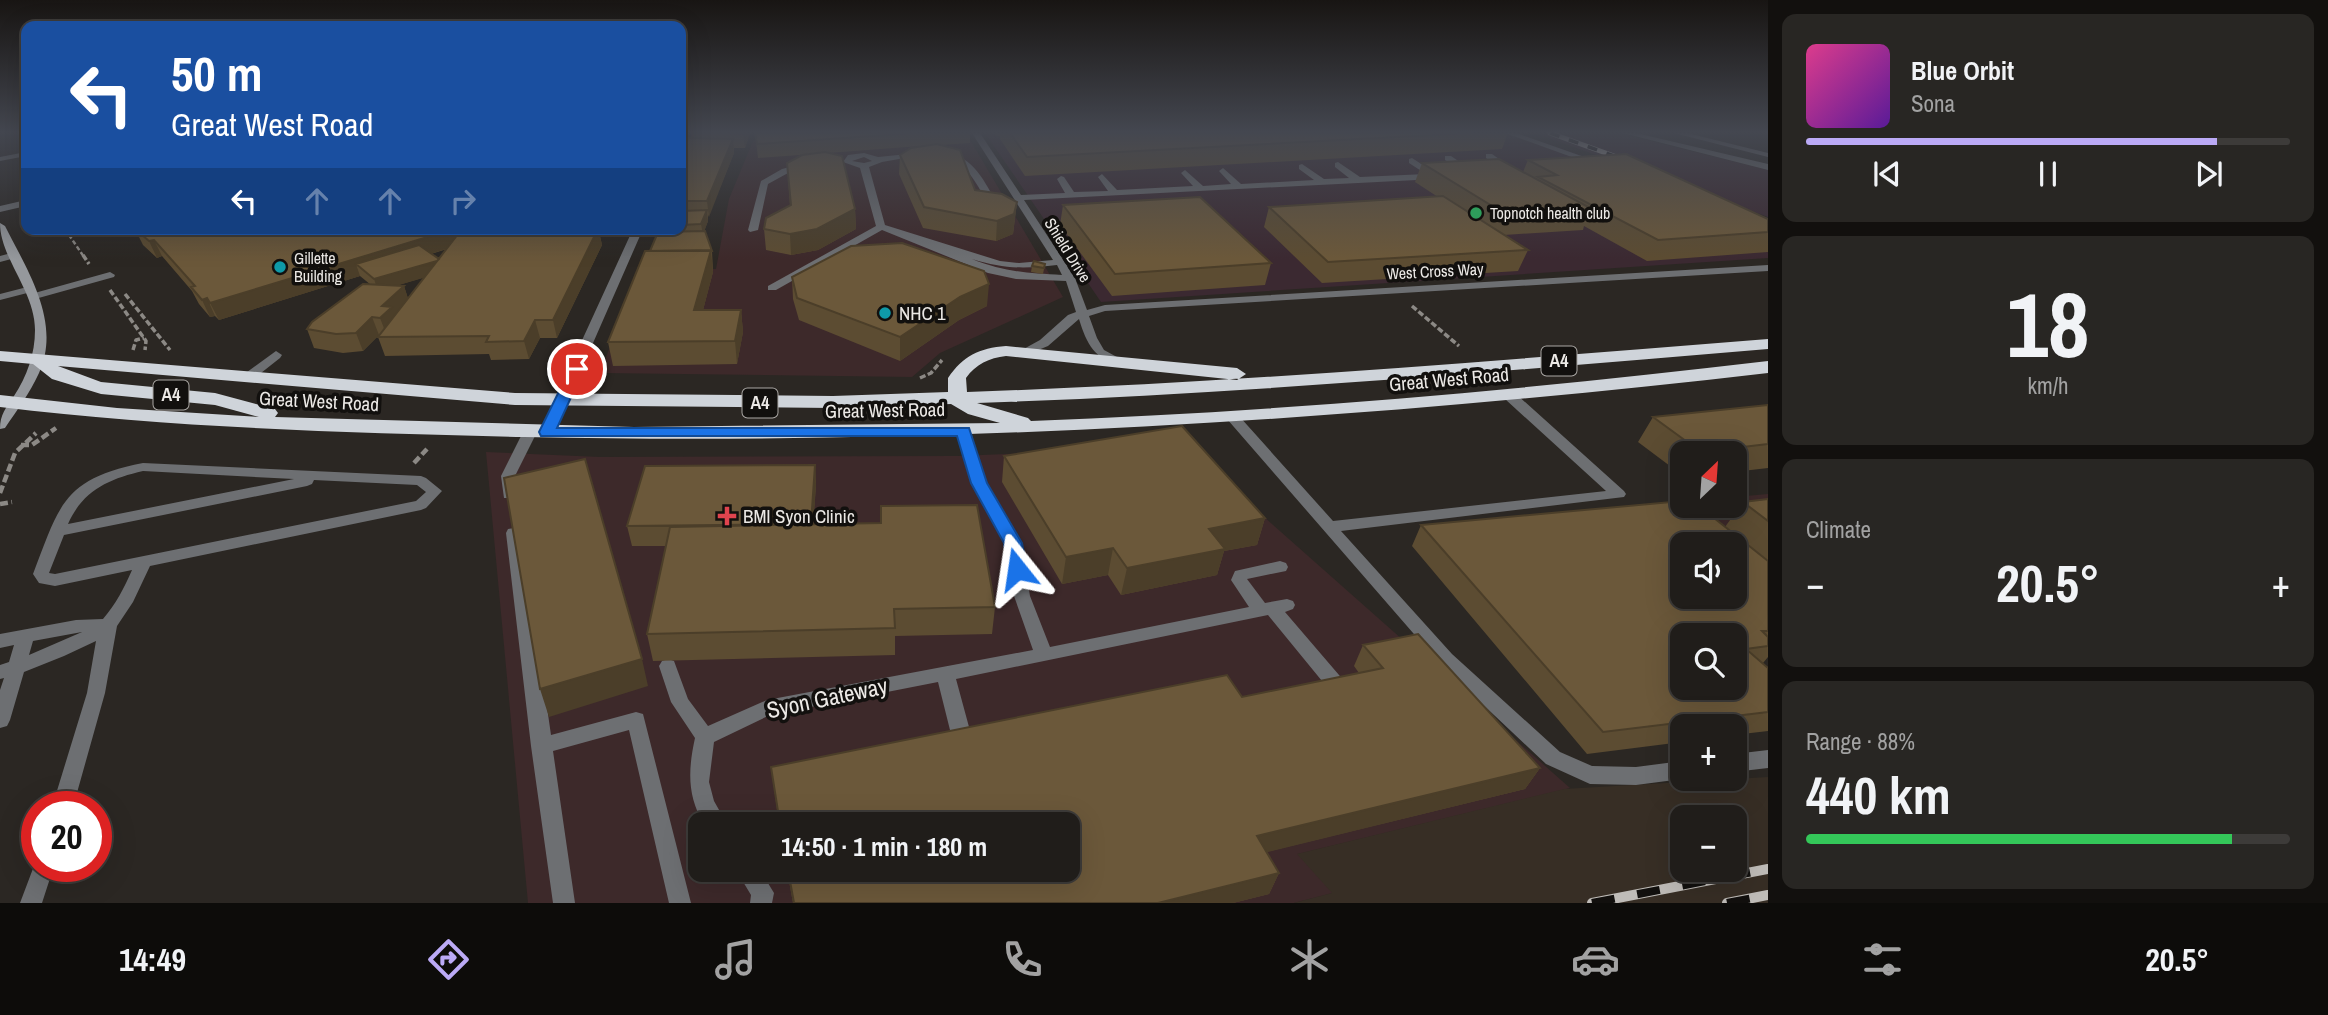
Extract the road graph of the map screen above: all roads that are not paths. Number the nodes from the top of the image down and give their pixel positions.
1 (777, 175) edge
2 (867, 175) edge
3 (977, 175) edge
4 (1003, 175) edge
5 (1187, 175) edge
6 (1227, 175) edge
7 (1312, 175) edge
8 (1351, 175) edge
9 (1452, 175) edge
10 (1436, 176) joint
11 (1102, 177) edge
12 (1061, 179) edge
13 (1359, 181) junction
14 (1322, 183) junction
15 (1240, 187) junction
16 (1201, 188) junction
17 (1115, 193) junction
18 (1071, 195) junction
19 (1017, 198) junction
20 (990, 200) edge
21 (21, 205) edge
22 (0, 209) edge
23 (0, 226) edge
24 (881, 227) junction
25 (753, 230) dead end
26 (635, 235) edge
27 (908, 236) junction
28 (15, 255) junction
29 (0, 260) edge
30 (1059, 262) junction
31 (1768, 268) edge
32 (1528, 272) edge
33 (110, 275) dead end
34 (1070, 278) junction
35 (1539, 281) junction
36 (772, 288) dead end
37 (33, 292) junction
38 (0, 297) edge
39 (1083, 314) junction
40 (1768, 344) edge
41 (1026, 351) junction
42 (276, 355) dead end
43 (0, 356) edge
44 (37, 360) junction
45 (1122, 363) junction
46 (1768, 367) edge
47 (247, 378) junction
48 (1350, 378) junction
49 (0, 384) edge
50 (1510, 396) junction
51 (958, 400) junction
52 (561, 401) junction
53 (9, 402) edge
54 (1234, 419) junction
55 (309, 424) junction
56 (0, 425) edge
57 (1064, 429) junction
58 (538, 432) junction
59 (963, 432) junction
60 (330, 477) junction
61 (1329, 527) junction
62 (58, 531) junction
63 (144, 561) junction
64 (1280, 567) dead end
65 (1273, 608) junction
66 (108, 625) junction
67 (26, 635) junction
68 (0, 641) edge
69 (1044, 654) junction
70 (668, 666) dead end
71 (9, 669) edge
72 (945, 673) junction
73 (1338, 687) edge
74 (0, 720) edge
75 (705, 737) junction
76 (962, 738) edge
77 (541, 746) junction
78 (1768, 759) edge
79 (1747, 761) edge
80 (1670, 772) edge
81 (67, 791) edge
82 (708, 812) edge
83 (38, 882) edge
84 (755, 882) edge
85 (31, 903) edge
86 (564, 903) edge
87 (680, 903) edge
88 (761, 903) edge

1 - 25 street
2 - 24 street
3 - 20 street
4 - 19 street, Shield Drive
5 - 16 street
6 - 15 street
7 - 14 street
8 - 13 street
9 - 10 street
10 - 13 street
11 - 17 street
12 - 18 street
13 - 14 street
14 - 15 street
15 - 16 street
16 - 17 street
17 - 18 street
18 - 19 street
19 - 30 street, Shield Drive
21 - 22 street
23 - 28 main road
24 - 27 street
24 - 36 street
26 - 52 street
27 - 30 street
27 - 34 street
28 - 29 street
28 - 37 main road
30 - 34 street, Shield Drive
31 - 35 street, West Cross Way
32 - 35 street
33 - 37 street
34 - 39 street, Shield Drive
35 - 39 street, West Cross Way
37 - 38 street
37 - 44 main road
39 - 41 street, West Cross Way
39 - 45 street, Shield Drive
40 - 48 highway, Great West Road / A4
41 - 45 highway
41 - 51 highway
42 - 47 street
43 - 44 highway, Great West Road / A4
44 - 47 highway, Great West Road / A4
44 - 53 main road
44 - 55 highway, A4
45 - 48 highway
46 - 50 highway, Great West Road / A4
47 - 52 highway, Great West Road / A4
48 - 51 highway, Great West Road / A4
49 - 53 highway
50 - 54 highway, Great West Road / A4
50 - 61 street
51 - 52 highway, Great West Road / A4
51 - 57 highway
52 - 58 street
53 - 55 highway, Great West Road / A4
53 - 56 main road
54 - 57 highway, Great West Road / A4
54 - 61 street
55 - 58 highway, Great West Road / A4
57 - 59 highway, Great West Road / A4
58 - 59 highway, Great West Road / A4
58 - 77 street
59 - 69 street
60 - 62 street
60 - 62 street
60 - 63 street
61 - 80 street
62 - 63 street
63 - 66 street
64 - 65 street
65 - 69 street, Syon Gateway
65 - 73 street
66 - 67 street
66 - 71 street
66 - 81 street
67 - 68 street
67 - 71 street
69 - 72 street, Syon Gateway
70 - 75 street
71 - 74 street
72 - 75 street, Syon Gateway
72 - 76 street
75 - 82 street
77 - 86 street
77 - 87 street
78 - 79 street
83 - 85 street
84 - 88 street

